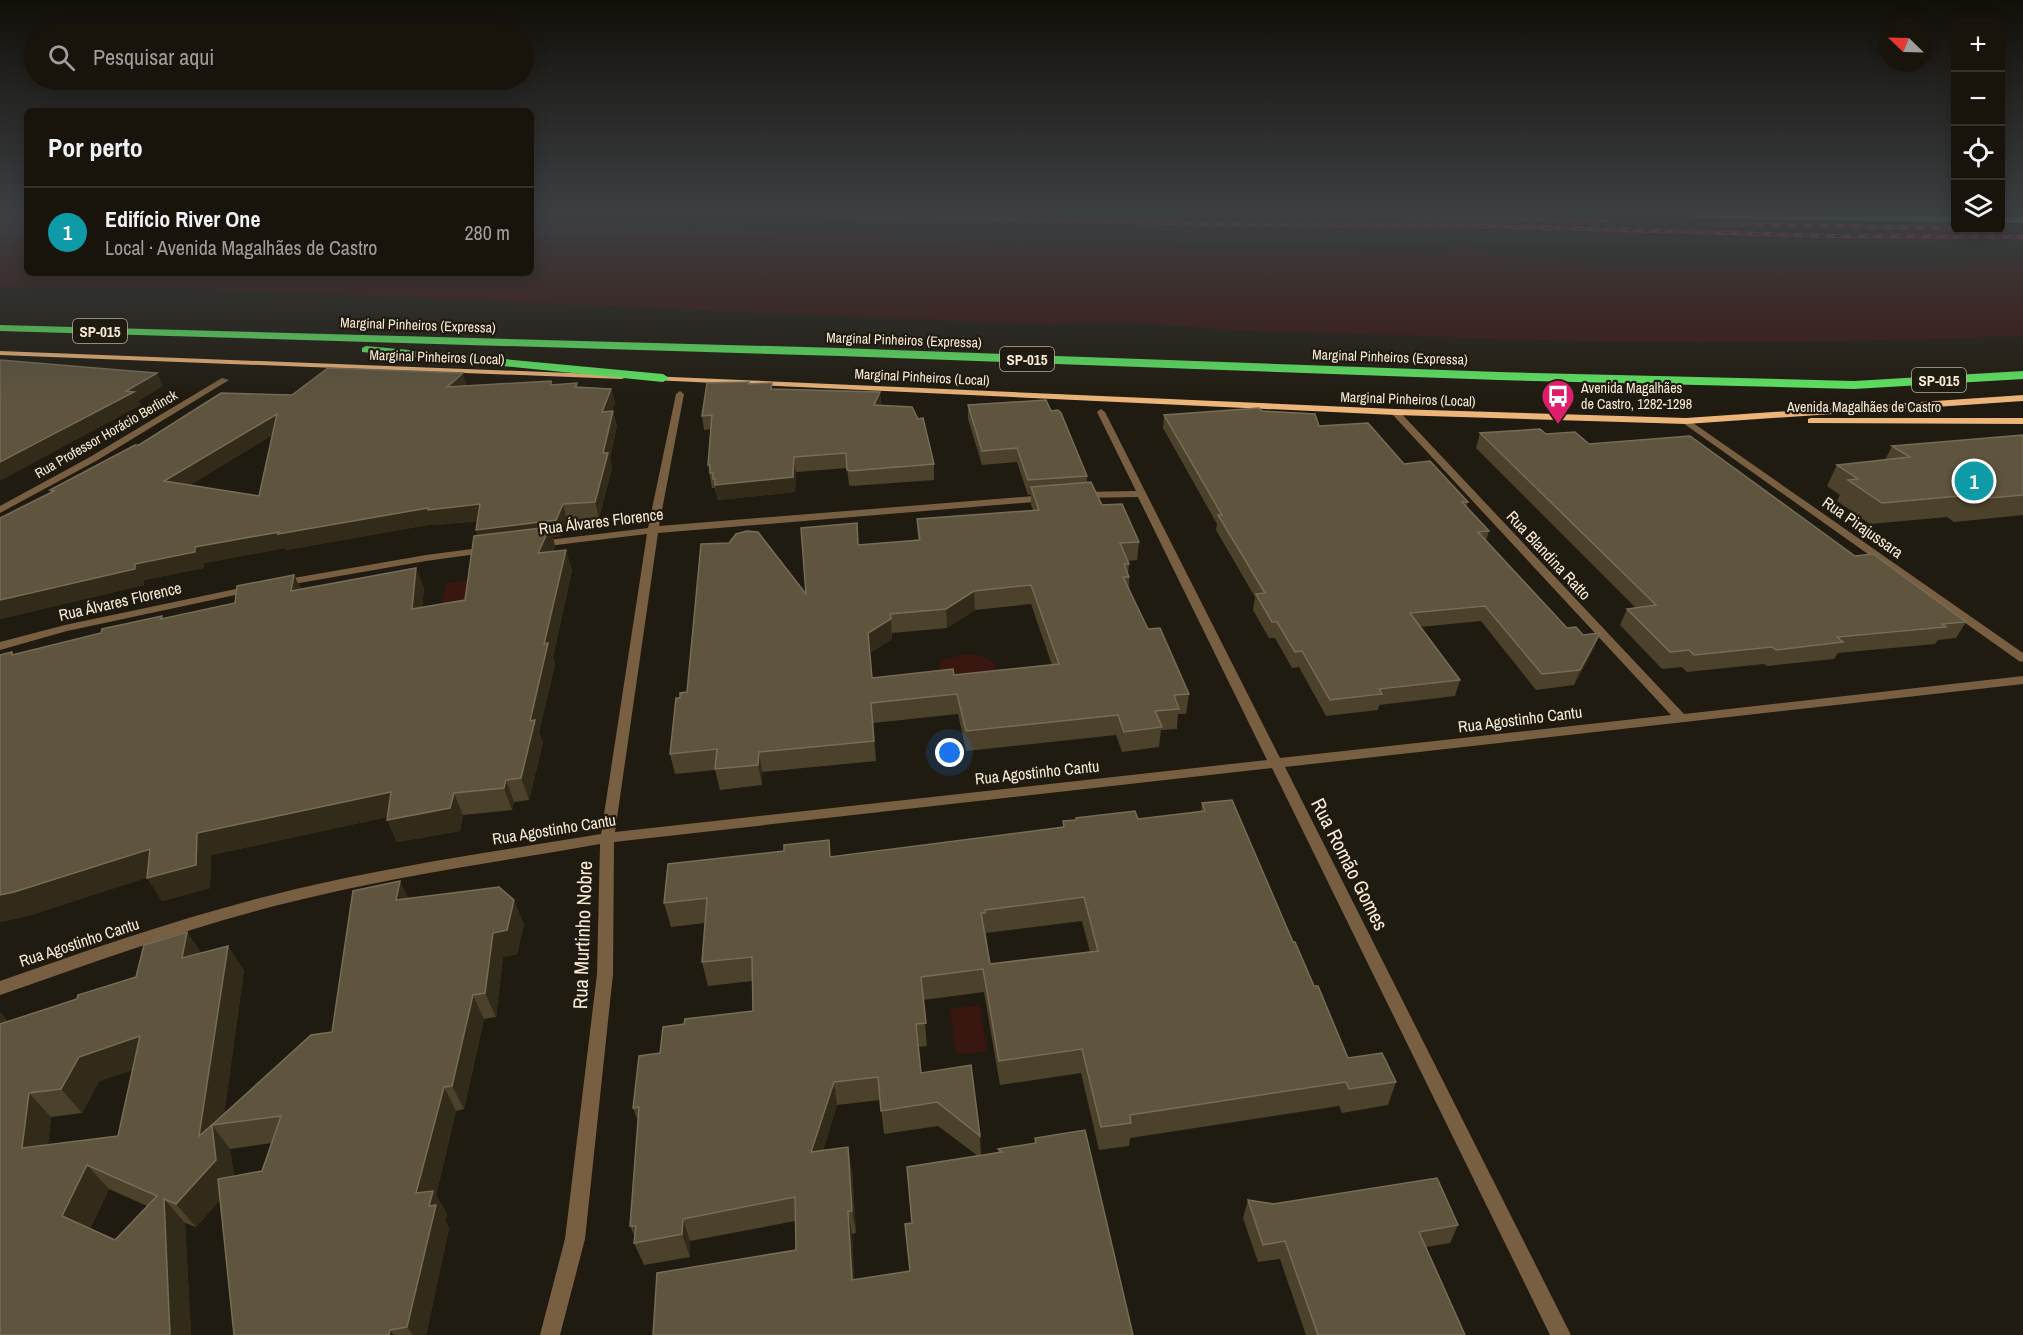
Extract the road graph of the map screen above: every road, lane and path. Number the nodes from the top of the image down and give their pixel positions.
1 (0, 328) edge
2 (200, 334) junction
3 (0, 353) edge
4 (2023, 375) edge
5 (663, 378) junction
6 (225, 380) dead end
7 (1854, 385) junction
8 (2023, 387) edge
9 (680, 394) dead end
10 (2023, 398) edge
11 (1101, 412) dead end
12 (1395, 412) junction
13 (1686, 421) junction
14 (1705, 421) junction
15 (2023, 421) edge
16 (1142, 494) junction
17 (1066, 496) edge
18 (1054, 497) edge
19 (0, 510) edge
20 (653, 530) junction
21 (528, 545) edge
22 (494, 549) edge
23 (268, 586) edge
24 (257, 588) edge
25 (0, 646) edge
26 (2023, 658) edge
27 (2023, 680) edge
28 (1681, 718) junction
29 (1277, 765) junction
30 (607, 838) junction
31 (0, 988) edge
32 (550, 1335) edge
33 (1562, 1335) edge

1 - 2 highway, Marginal Pinheiros (Expressa) / SP-015
2 - 5 highway
2 - 7 highway, Marginal Pinheiros (Expressa) / SP-015
3 - 5 main road, Marginal Pinheiros (Local)
4 - 7 highway, Marginal Pinheiros (Expressa) / SP-015
5 - 12 main road, Marginal Pinheiros (Local)
6 - 19 street, Rua Professor Horácio Berlinck
7 - 8 highway
9 - 20 street, Rua Murtinho Nobre
10 - 14 main road, Marginal Pinheiros (Local)
11 - 16 street, Rua Romão Gomes
12 - 13 main road, Marginal Pinheiros (Local)
12 - 28 street, Rua Blandina Ratto
13 - 14 main road, Marginal Pinheiros (Local)
13 - 26 street, Rua Pirajussara
14 - 15 main road, Avenida Magalhães de Castro
16 - 17 street
16 - 29 street, Rua Romão Gomes
18 - 20 street, Rua Álvares Florence
20 - 21 street, Rua Álvares Florence
20 - 30 street, Rua Murtinho Nobre
22 - 23 street
24 - 25 street, Rua Álvares Florence
27 - 28 street, Rua Agostinho Cantu
28 - 29 street, Rua Agostinho Cantu
29 - 30 street, Rua Agostinho Cantu
29 - 33 street, Rua Romão Gomes
30 - 31 street, Rua Agostinho Cantu
30 - 32 street, Rua Murtinho Nobre

